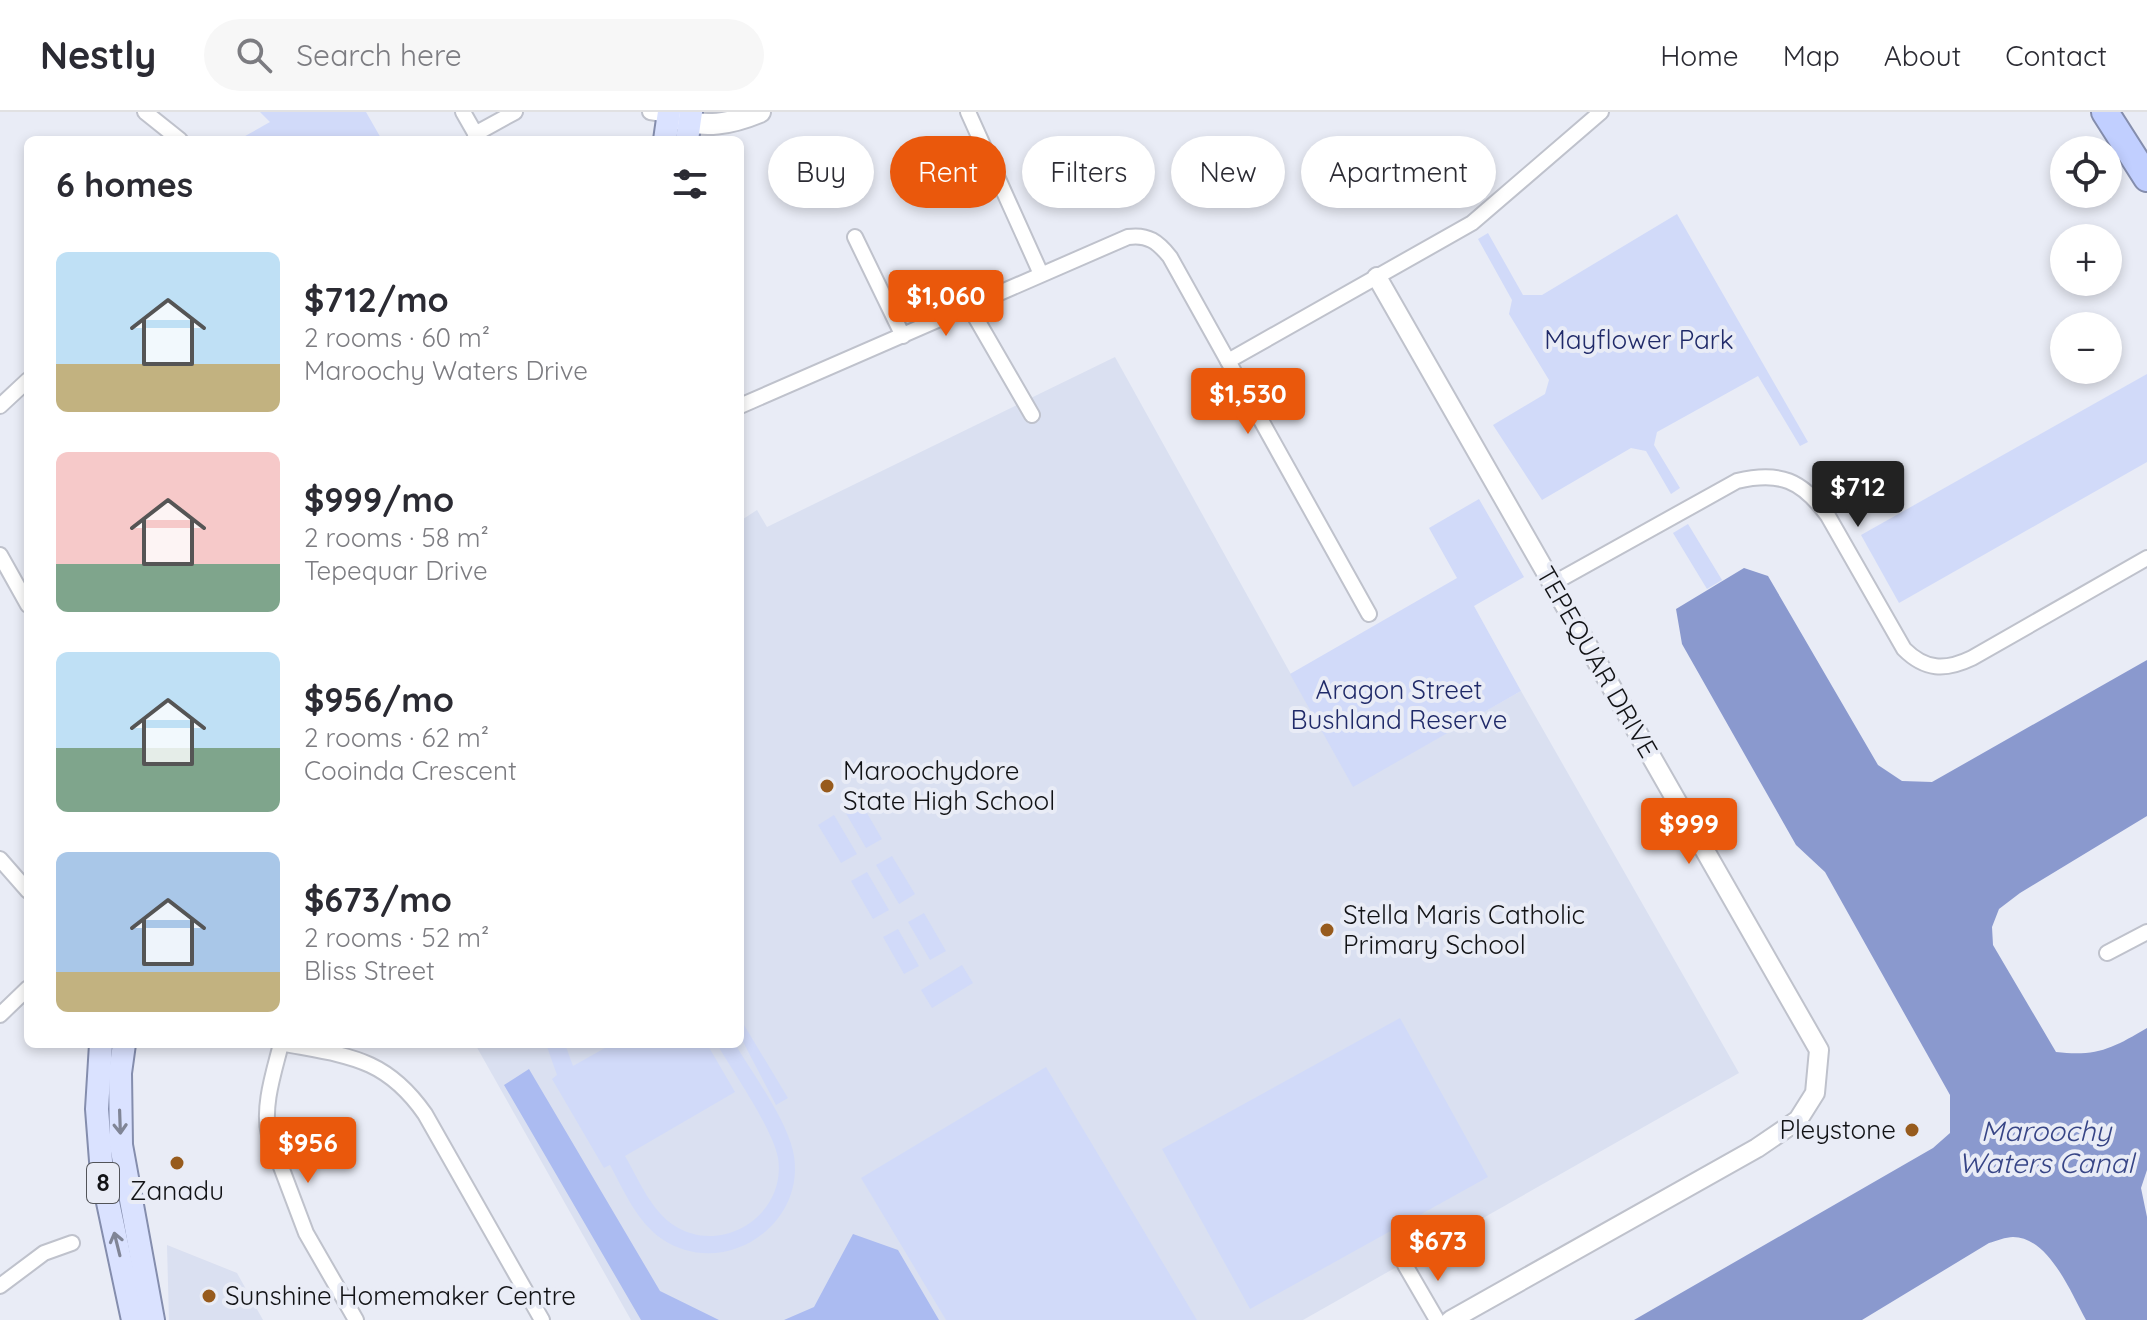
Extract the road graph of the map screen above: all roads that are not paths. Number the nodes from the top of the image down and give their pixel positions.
1 (145, 112) edge
2 (463, 112) edge
3 (515, 112) edge
4 (760, 112) edge
5 (968, 112) edge
6 (1601, 112) edge
7 (2105, 112) edge
8 (677, 118) edge
9 (175, 136) edge
10 (476, 136) edge
11 (479, 136) edge
12 (667, 136) edge
13 (2147, 178) edge
14 (855, 237) dead end
15 (1041, 274) junction
16 (1377, 277) junction
17 (969, 306) junction
18 (903, 336) junction
19 (1228, 361) junction
20 (24, 384) edge
21 (744, 404) edge
22 (0, 406) edge
23 (1032, 415) dead end
24 (0, 555) edge
25 (2147, 558) edge
26 (1552, 584) junction
27 (24, 598) edge
28 (1369, 614) dead end
29 (0, 859) edge
30 (24, 886) edge
31 (2147, 932) edge
32 (2107, 953) dead end
33 (24, 992) edge
34 (0, 1015) edge
35 (101, 1048) edge
36 (123, 1048) edge
37 (282, 1048) edge
38 (311, 1048) edge
39 (72, 1243) dead end
40 (1405, 1265) dead end
41 (0, 1286) edge
42 (133, 1320) edge
43 (153, 1320) edge
44 (356, 1320) edge
45 (542, 1320) edge
46 (1437, 1320) edge
47 (1451, 1320) edge

1 - 9 street
2 - 10 street
3 - 11 street
4 - 8 main road
5 - 15 street
6 - 16 street
7 - 13 highway
8 - 12 main road
14 - 18 street
15 - 17 street
15 - 19 street
16 - 19 street
16 - 26 street, TEPEQUAR DRIVE
17 - 18 street
17 - 23 street
18 - 21 street
19 - 28 street
20 - 22 street
24 - 27 street
25 - 26 street
26 - 47 street, TEPEQUAR DRIVE
29 - 30 street
31 - 32 street
33 - 34 street
42 -> 35 main road, 8
36 -> 43 main road, 8
37 - 44 street
38 - 45 street
39 - 41 street
40 - 46 street

